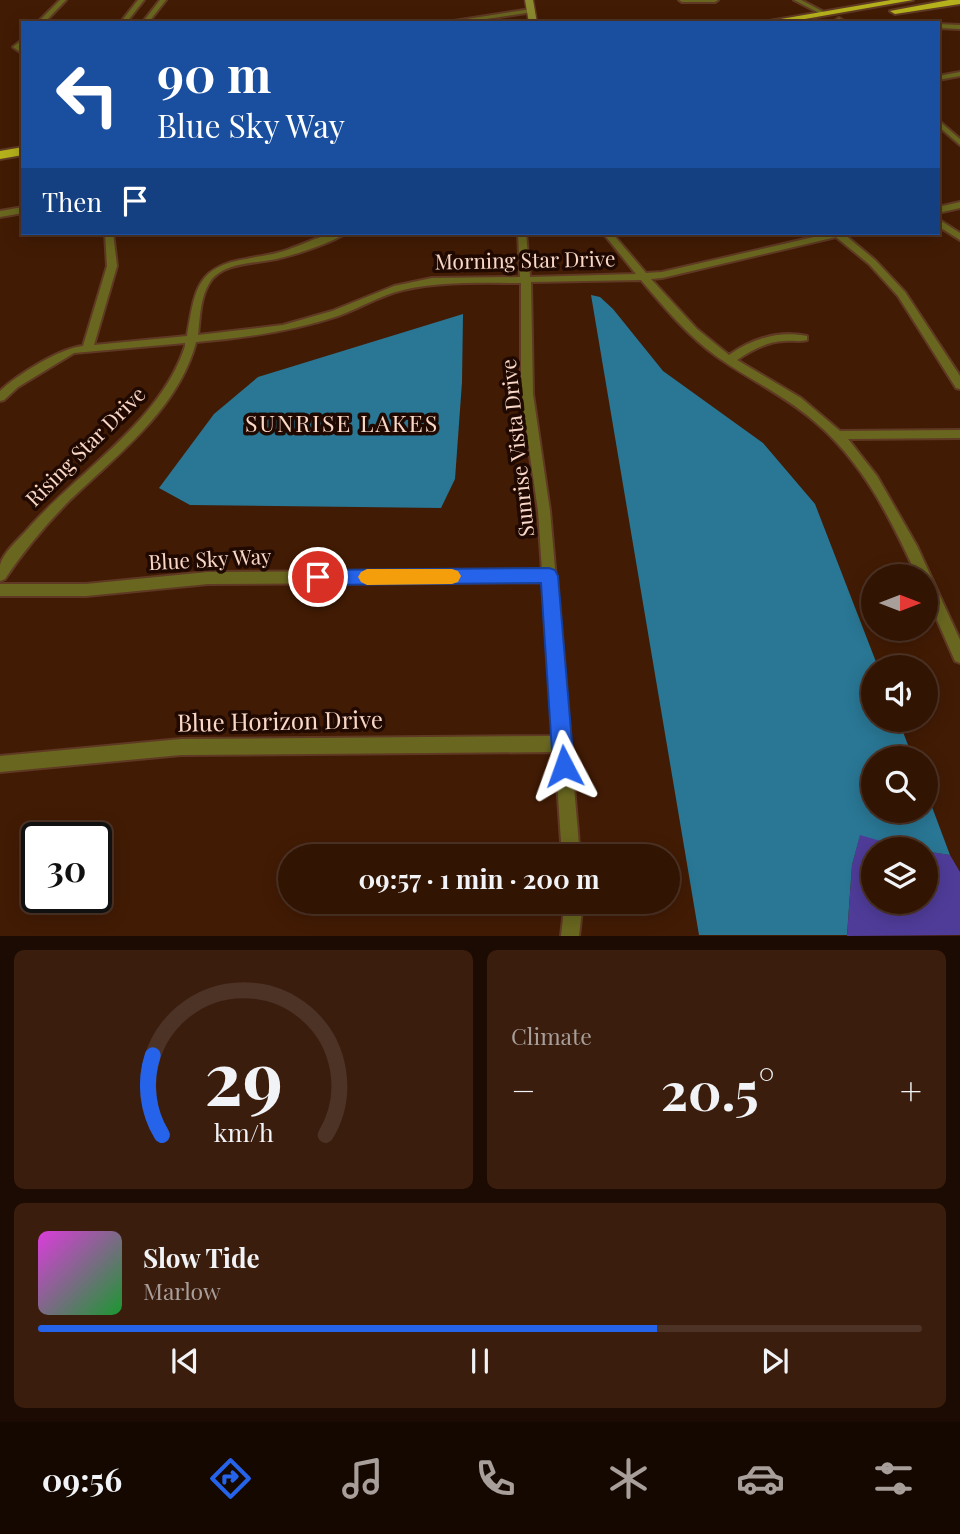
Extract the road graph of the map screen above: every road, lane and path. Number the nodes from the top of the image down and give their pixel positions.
1 (63, 0) edge
2 (141, 0) edge
3 (163, 0) edge
4 (530, 0) edge
5 (682, 0) edge
6 (715, 0) edge
7 (798, 0) edge
8 (908, 0) edge
9 (926, 0) edge
10 (960, 1) edge
11 (531, 11) junction
12 (822, 18) edge
13 (42, 21) edge
14 (125, 21) edge
15 (147, 21) edge
16 (458, 21) edge
17 (533, 21) edge
18 (787, 21) edge
19 (841, 21) edge
20 (940, 26) edge
21 (960, 27) edge
22 (960, 74) edge
23 (940, 78) edge
24 (940, 124) edge
25 (21, 139) edge
26 (0, 143) edge
27 (960, 144) edge
28 (20, 151) edge
29 (0, 155) edge
30 (960, 205) edge
31 (21, 209) edge
32 (940, 210) edge
33 (0, 214) edge
34 (940, 223) edge
35 (109, 235) edge
36 (337, 235) edge
37 (522, 235) edge
38 (609, 235) edge
39 (832, 235) edge
40 (842, 235) edge
41 (960, 237) edge
42 (645, 277) junction
43 (526, 279) junction
44 (803, 338) dead end
45 (192, 339) junction
46 (88, 349) junction
47 (729, 360) junction
48 (960, 385) edge
49 (0, 397) edge
50 (837, 435) junction
51 (960, 435) edge
52 (918, 564) edge
53 (0, 575) edge
54 (549, 576) junction
55 (0, 590) edge
56 (938, 607) edge
57 (960, 656) edge
58 (562, 744) junction
59 (0, 764) edge
60 (569, 844) edge
61 (573, 914) edge
62 (570, 936) edge

1 - 13 street
2 - 14 street
3 - 15 street
4 - 11 main road
5 - 6 street
7 - 12 street
8 - 12 highway
9 - 19 highway
10 - 19 highway
11 - 16 street
11 - 17 main road
12 - 18 highway
12 - 19 highway
20 - 21 street
22 - 23 street
24 - 27 street
25 - 26 highway
28 - 29 highway
30 - 32 street
31 - 33 street
34 - 41 street
35 - 46 street
36 - 45 street, Rising Star Drive
37 - 43 street, Sunrise Vista Drive
38 - 42 street
39 - 42 street, Morning Star Drive
40 - 48 street
42 - 43 street, Morning Star Drive
42 - 47 street
43 - 45 street, Morning Star Drive
43 - 54 street, Sunrise Vista Drive
44 - 47 street
45 - 46 street, Morning Star Drive
45 - 53 street, Rising Star Drive
46 - 49 street, Morning Star Drive
47 - 50 street
50 - 51 street
50 - 52 street
54 - 55 street, Blue Sky Way
54 - 58 street, Sunrise Vista Drive
56 - 57 street
58 - 59 street, Blue Horizon Drive
58 - 60 street, Sunrise Vista Drive
61 - 62 street

